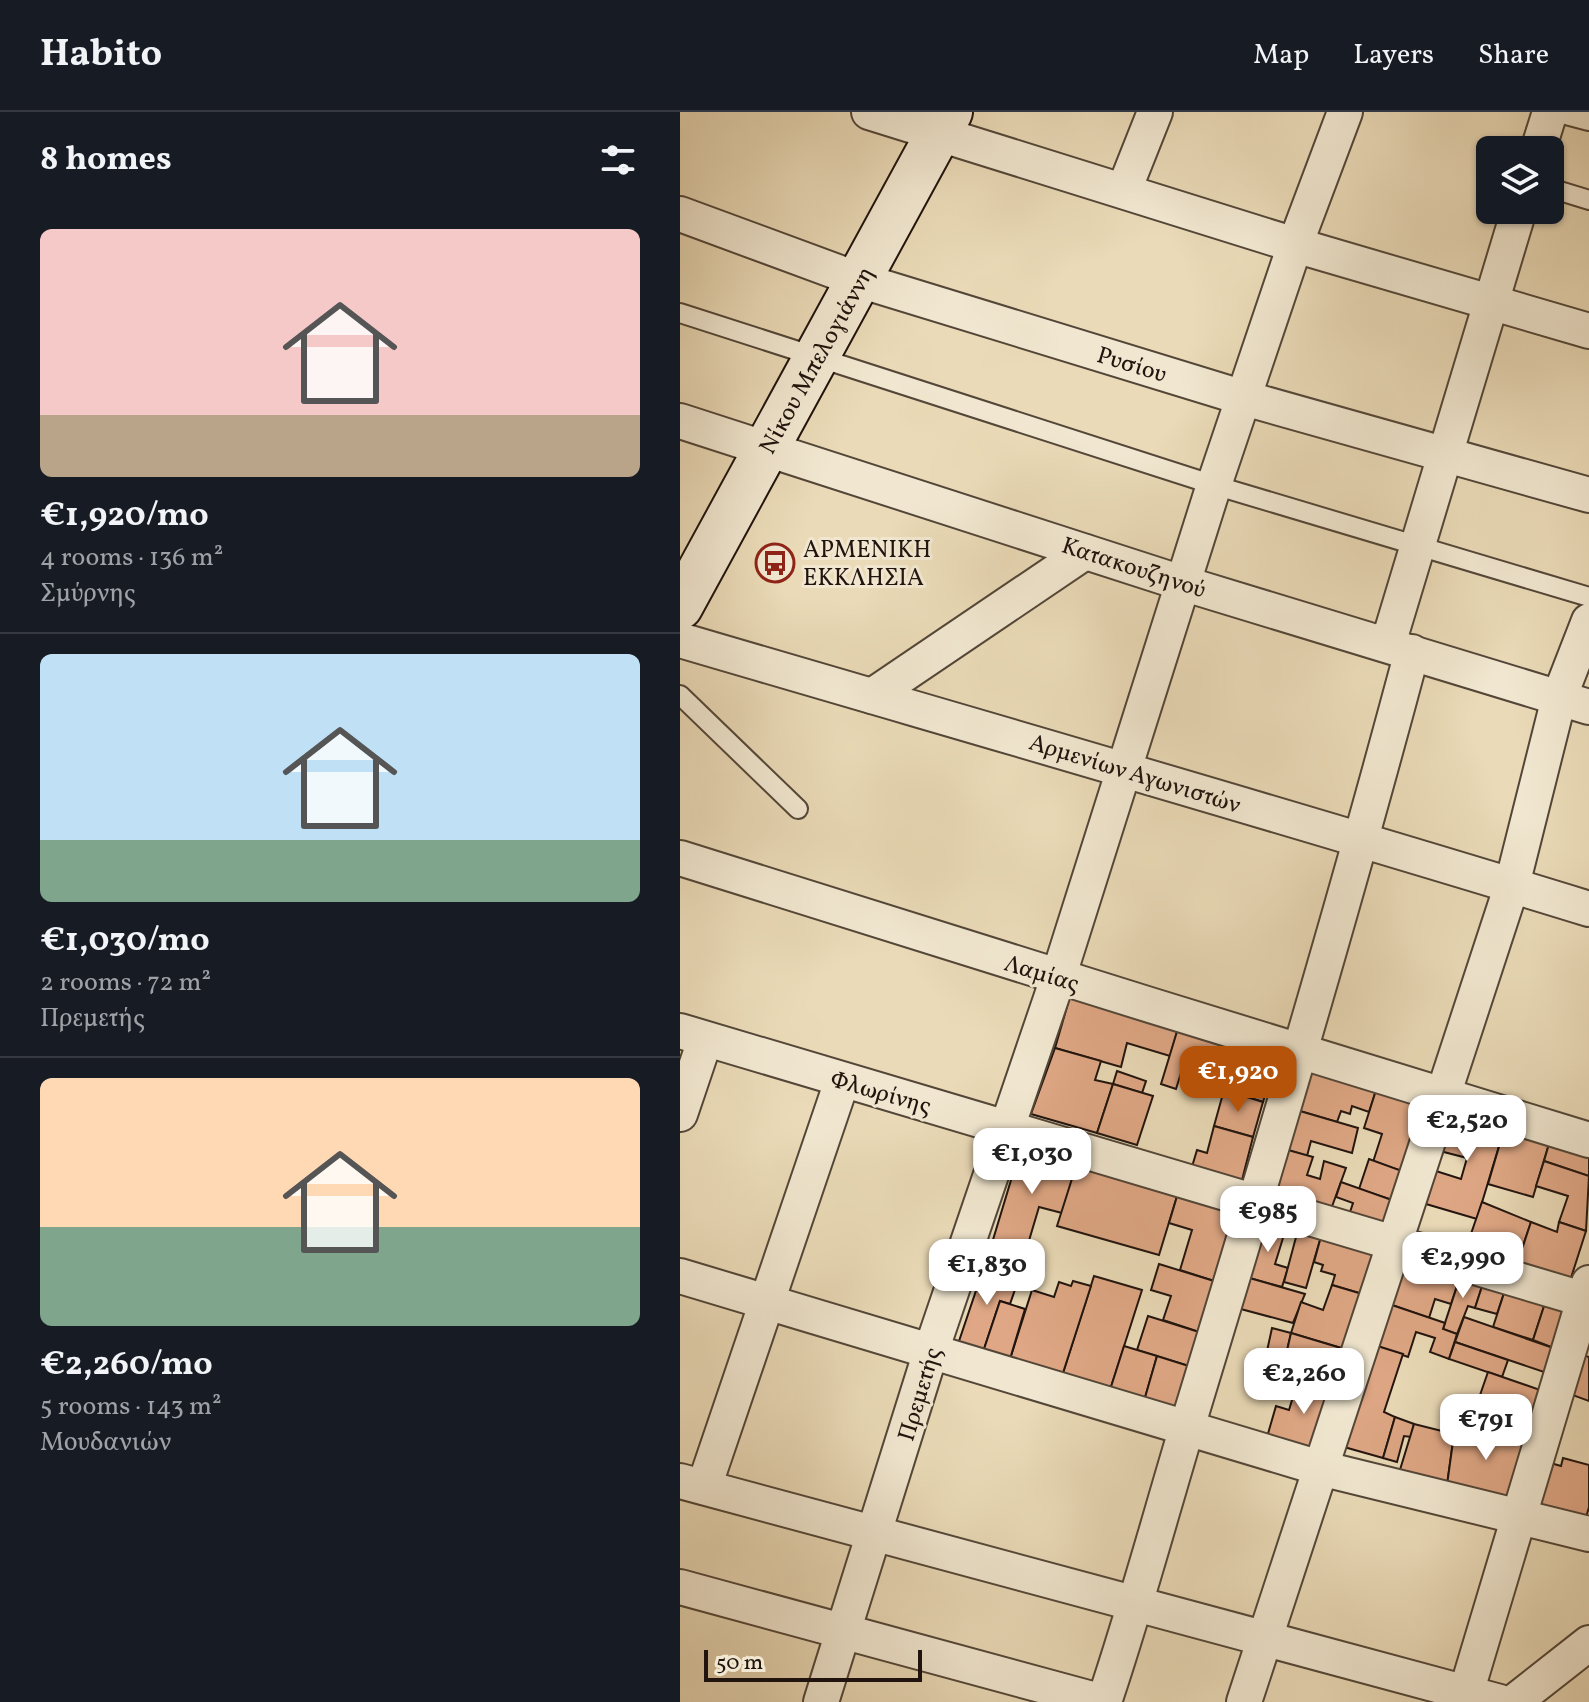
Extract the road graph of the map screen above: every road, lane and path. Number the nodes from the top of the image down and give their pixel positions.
1 (869, 112) edge
2 (1155, 112) edge
3 (1345, 112) edge
4 (1550, 112) edge
5 (1570, 112) edge
6 (1589, 117) edge
7 (944, 123) edge
8 (1542, 136) edge
9 (1124, 190) junction
10 (1564, 192) edge
11 (1589, 200) edge
12 (680, 214) edge
13 (1515, 224) edge
14 (1295, 245) junction
15 (859, 280) junction
16 (1491, 301) junction
17 (680, 313) edge
18 (1589, 331) edge
19 (817, 359) junction
20 (1244, 398) junction
21 (680, 421) edge
22 (767, 449) junction
23 (1446, 455) junction
24 (1214, 485) junction
25 (1589, 495) edge
26 (1417, 545) junction
27 (1085, 552) junction
28 (1182, 583) junction
29 (1589, 597) edge
30 (680, 614) edge
31 (1589, 621) edge
32 (1400, 648) junction
33 (680, 695) edge
34 (872, 696) junction
35 (1574, 702) edge
36 (1123, 767) junction
37 (798, 809) dead end
38 (1361, 843) junction
39 (680, 858) edge
40 (1512, 885) junction
41 (1589, 909) edge
42 (1058, 978) junction
43 (692, 1036) edge
44 (1301, 1049) junction
45 (842, 1081) junction
46 (1443, 1095) junction
47 (680, 1114) edge
48 (1008, 1130) junction
49 (1589, 1140) edge
50 (1257, 1204) junction
51 (1397, 1243) junction
52 (680, 1276) edge
53 (1587, 1295) edge
54 (770, 1302) junction
55 (931, 1351) junction
56 (1187, 1427) junction
57 (1320, 1468) junction
58 (692, 1484) edge
59 (1519, 1516) junction
60 (876, 1534) junction
61 (1589, 1534) edge
62 (680, 1587) edge
63 (1137, 1606) junction
64 (844, 1631) junction
65 (1264, 1639) junction
66 (1589, 1643) edge
67 (1466, 1693) junction
68 (821, 1702) edge
69 (1104, 1702) edge
70 (1244, 1702) edge
71 (1500, 1702) edge
72 (1514, 1702) edge

1 - 7 street
2 - 9 street
3 - 14 street, Πρεμετής
4 - 8 street
5 - 6 street
7 - 9 street
7 - 15 main road, Νίκου Μπελογιάννη
9 - 14 street
10 - 11 lane
12 - 15 street, Ρυσίου
13 - 16 street
14 - 16 street
14 - 20 street, Πρεμετής
15 - 19 main road, Νίκου Μπελογιάννη
15 - 20 street, Ρυσίου
16 - 18 street
16 - 23 street
17 - 19 lane
19 - 22 main road, Νίκου Μπελογιάννη
19 - 24 lane
20 - 23 street, Ρυσίου
20 - 24 street, Πρεμετής
21 - 22 street, Κατακουζηνού
22 - 27 street, Κατακουζηνού
22 - 30 main road, Νίκου Μπελογιάννη
23 - 25 street, Ρυσίου
23 - 26 street
24 - 26 lane
24 - 28 street, Πρεμετής
26 - 29 lane
26 - 32 street
27 - 28 street, Κατακουζηνού
27 - 34 street
28 - 32 street, Κατακουζηνού
28 - 36 street, Πρεμετής
30 - 34 street, Αρμενίων Αγωνιστών
31 - 35 street
32 - 35 street, Κατακουζηνού
32 - 38 street
33 - 37 lane
34 - 36 street, Αρμενίων Αγωνιστών
35 - 40 street
36 - 38 street, Αρμενίων Αγωνιστών
36 - 42 street, Πρεμετής
38 - 40 street, Αρμενίων Αγωνιστών
38 - 44 street
39 - 42 street, Λαμίας
40 - 41 street, Αρμενίων Αγωνιστών
40 - 46 street
42 - 44 street, Λαμίας
42 - 48 street, Πρεμετής
43 - 45 street, Φλωρίνης
43 - 47 street
44 - 46 street, Λαμίας
44 - 50 street
45 - 48 street, Φλωρίνης
45 - 54 street
46 - 49 street, Λαμίας
46 - 51 street
48 - 50 street, Φλωρίνης
48 - 55 street, Πρεμετής
50 - 51 street, Φλωρίνης
50 - 56 street
51 - 53 street, Φλωρίνης
51 - 57 street
52 - 54 street
53 - 59 street
54 - 55 street
54 - 58 street
55 - 56 street
55 - 60 street, Πρεμετής
56 - 57 street
56 - 63 street
57 - 59 street
57 - 65 street
58 - 60 street
59 - 61 street
59 - 67 street
60 - 63 street
60 - 64 street, Πρεμετής
62 - 64 street
63 - 65 street
63 - 69 street
64 - 68 street, Πρεμετής
64 - 69 street
65 - 67 street
65 - 70 street
66 - 72 street
67 - 71 street

